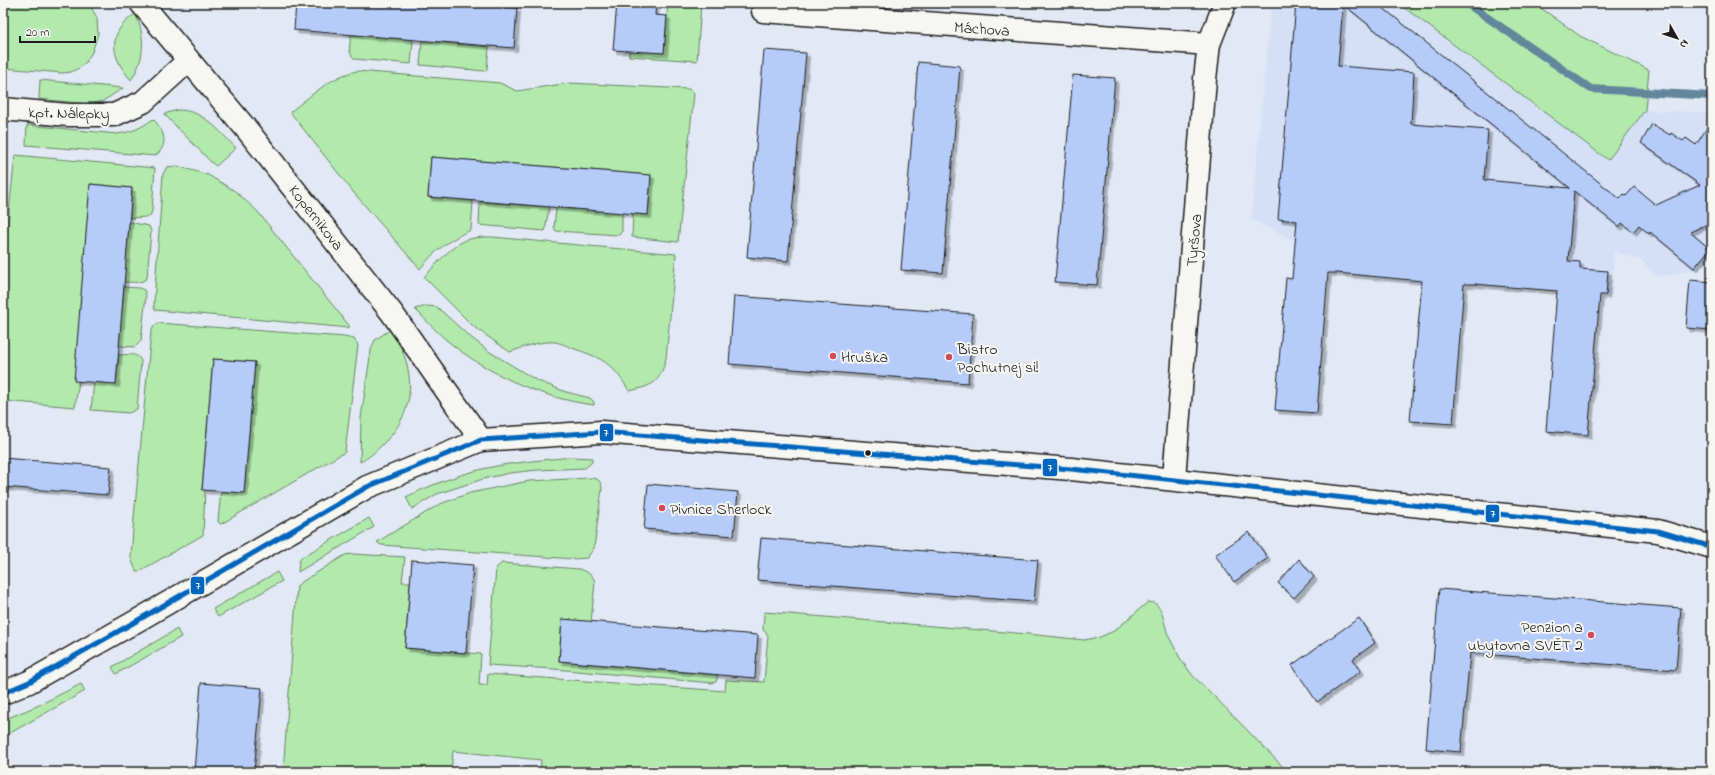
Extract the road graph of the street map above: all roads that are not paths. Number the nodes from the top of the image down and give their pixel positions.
1 (141, 3) edge
2 (764, 3) edge
3 (1225, 3) edge
4 (1210, 44) junction
5 (188, 61) junction
6 (3, 109) edge
7 (481, 440) junction
8 (1174, 479) junction
9 (1712, 547) edge
10 (3, 693) edge

1 - 5 street, Kopernikova
2 - 4 street, Máchova
3 - 4 street, Tyršova
4 - 8 street, Tyršova
5 - 6 street, kpt. Nálepky
5 - 7 street, Kopernikova
7 - 8 street
7 - 10 street
8 - 9 street

